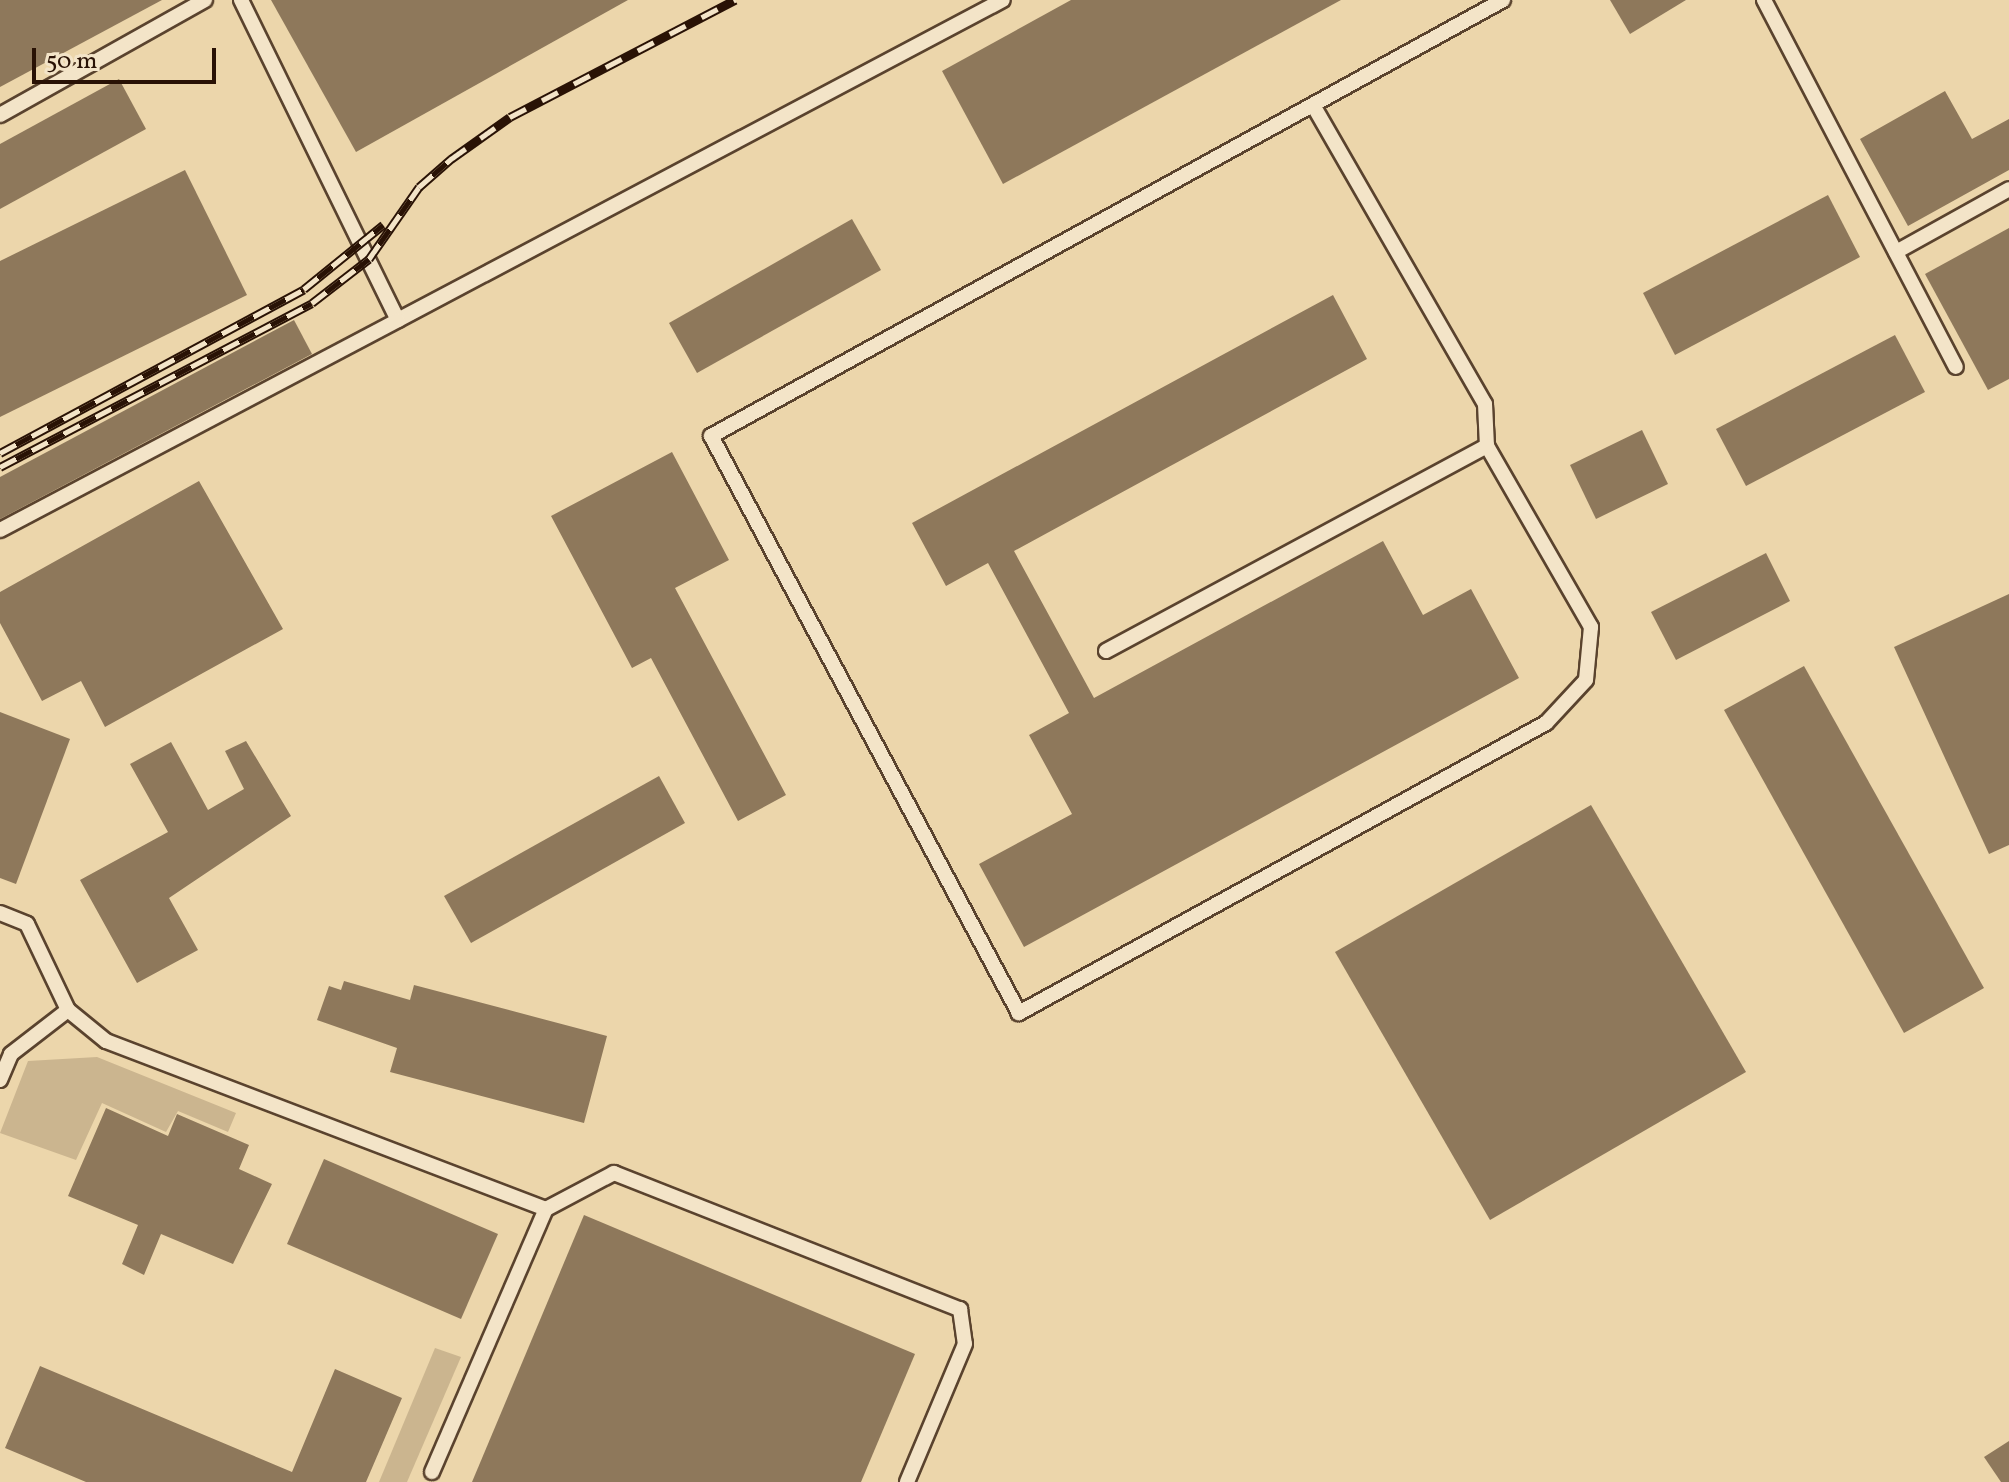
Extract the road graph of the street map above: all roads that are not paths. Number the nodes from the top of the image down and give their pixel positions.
1 (205, 0) edge
2 (241, 0) edge
3 (1003, 0) edge
4 (1503, 0) edge
5 (1764, 0) edge
6 (1313, 105) junction
7 (0, 115) edge
8 (2009, 189) edge
9 (1896, 252) junction
10 (398, 320) junction
11 (1956, 367) dead end
12 (1487, 446) junction
13 (0, 530) edge
14 (1106, 651) dead end
15 (0, 913) edge
16 (68, 1010) junction
17 (0, 1080) edge
18 (546, 1209) junction
19 (432, 1472) dead end
20 (907, 1482) edge

1 - 7 lane
2 - 10 lane
3 - 10 lane
4 - 6 lane
5 - 9 lane
6 - 12 lane
6 - 12 lane
8 - 9 lane
9 - 11 lane
10 - 13 lane
12 - 14 lane
15 - 16 lane
16 - 17 lane
16 - 18 lane
18 - 19 lane
18 - 20 lane

